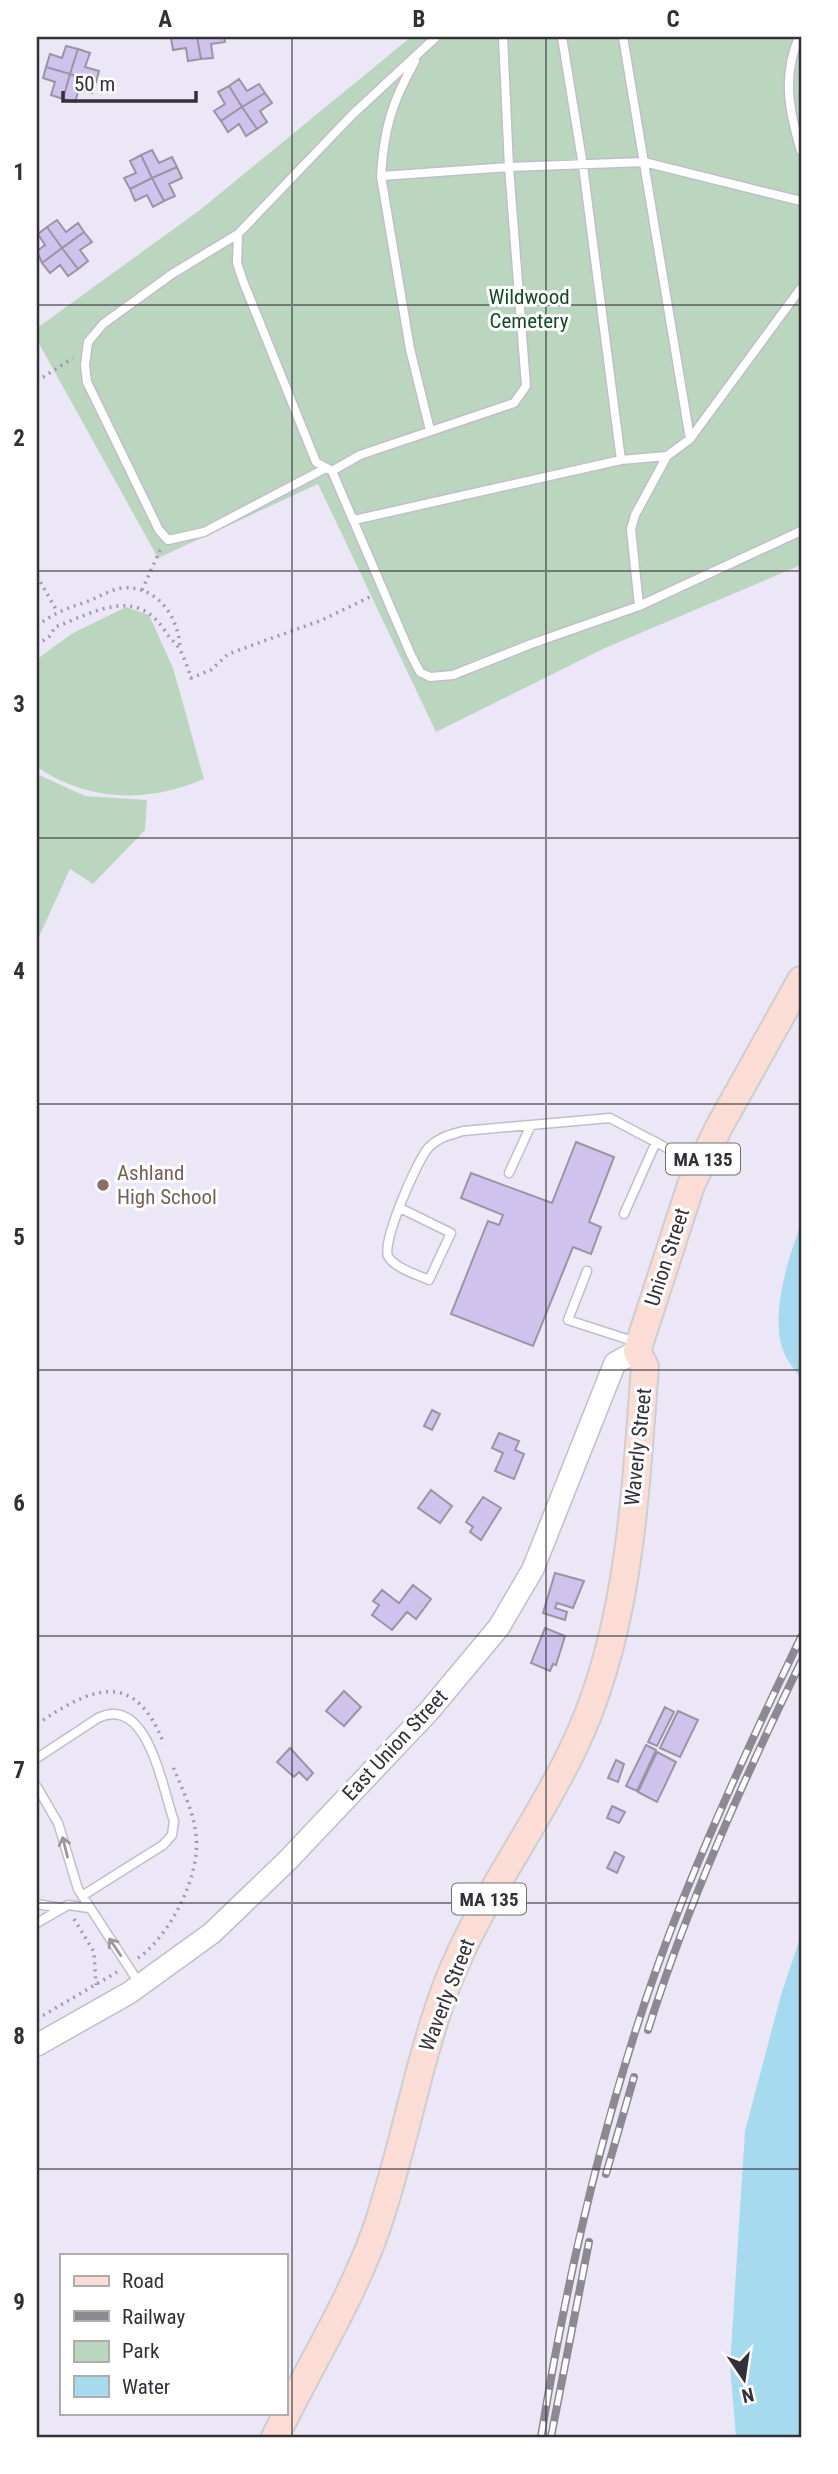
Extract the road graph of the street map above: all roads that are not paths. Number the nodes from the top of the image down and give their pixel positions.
1 (436, 37) edge
2 (503, 37) edge
3 (562, 37) edge
4 (623, 37) edge
5 (799, 37) edge
6 (418, 55) junction
7 (801, 151) edge
8 (644, 162) junction
9 (583, 166) junction
10 (509, 167) junction
11 (381, 176) junction
12 (801, 201) edge
13 (238, 234) junction
14 (801, 288) edge
15 (430, 430) junction
16 (690, 439) junction
17 (667, 456) junction
18 (621, 460) junction
19 (329, 469) junction
20 (354, 520) junction
21 (801, 531) edge
22 (639, 606) junction
23 (801, 980) edge
24 (531, 1125) junction
25 (656, 1142) junction
26 (700, 1165) junction
27 (509, 1173) dead end
28 (400, 1208) junction
29 (624, 1214) dead end
30 (587, 1271) dead end
31 (638, 1347) junction
32 (37, 1758) edge
33 (37, 1787) edge
34 (82, 1896) junction
35 (37, 1904) edge
36 (62, 1907) junction
37 (89, 1908) junction
38 (37, 1923) edge
39 (141, 1985) junction
40 (37, 2045) edge
41 (287, 2413) edge
42 (287, 2414) edge
43 (275, 2437) edge

1 - 6 lane
2 - 10 lane
3 - 9 lane
4 - 8 lane
5 - 7 lane
6 - 11 lane
6 - 13 lane
8 - 9 lane
8 - 12 lane
8 - 16 lane
9 - 10 lane
9 - 18 lane
10 - 11 lane
10 - 15 lane
11 - 15 lane
13 - 19 lane
13 - 19 lane
14 - 16 lane
15 - 19 lane
16 - 17 lane
17 - 18 lane
17 - 22 lane
18 - 20 lane
19 - 20 lane
20 - 22 lane
21 - 22 lane
23 - 26 main road, Union Street / MA 135
24 - 25 lane
24 - 27 lane
24 - 28 lane
25 - 26 lane
25 - 29 lane
26 - 31 main road, Union Street / MA 135
28 - 28 lane
30 - 31 lane
31 - 39 street, East Union Street
31 - 41 main road, Waverly Street / MA 135
32 - 34 lane
34 -> 33 lane
34 - 37 lane
35 - 36 lane
36 - 37 lane
36 - 38 lane
39 -> 37 lane
39 - 40 street, East Union Street
42 - 43 main road, Waverly Street / MA 135

